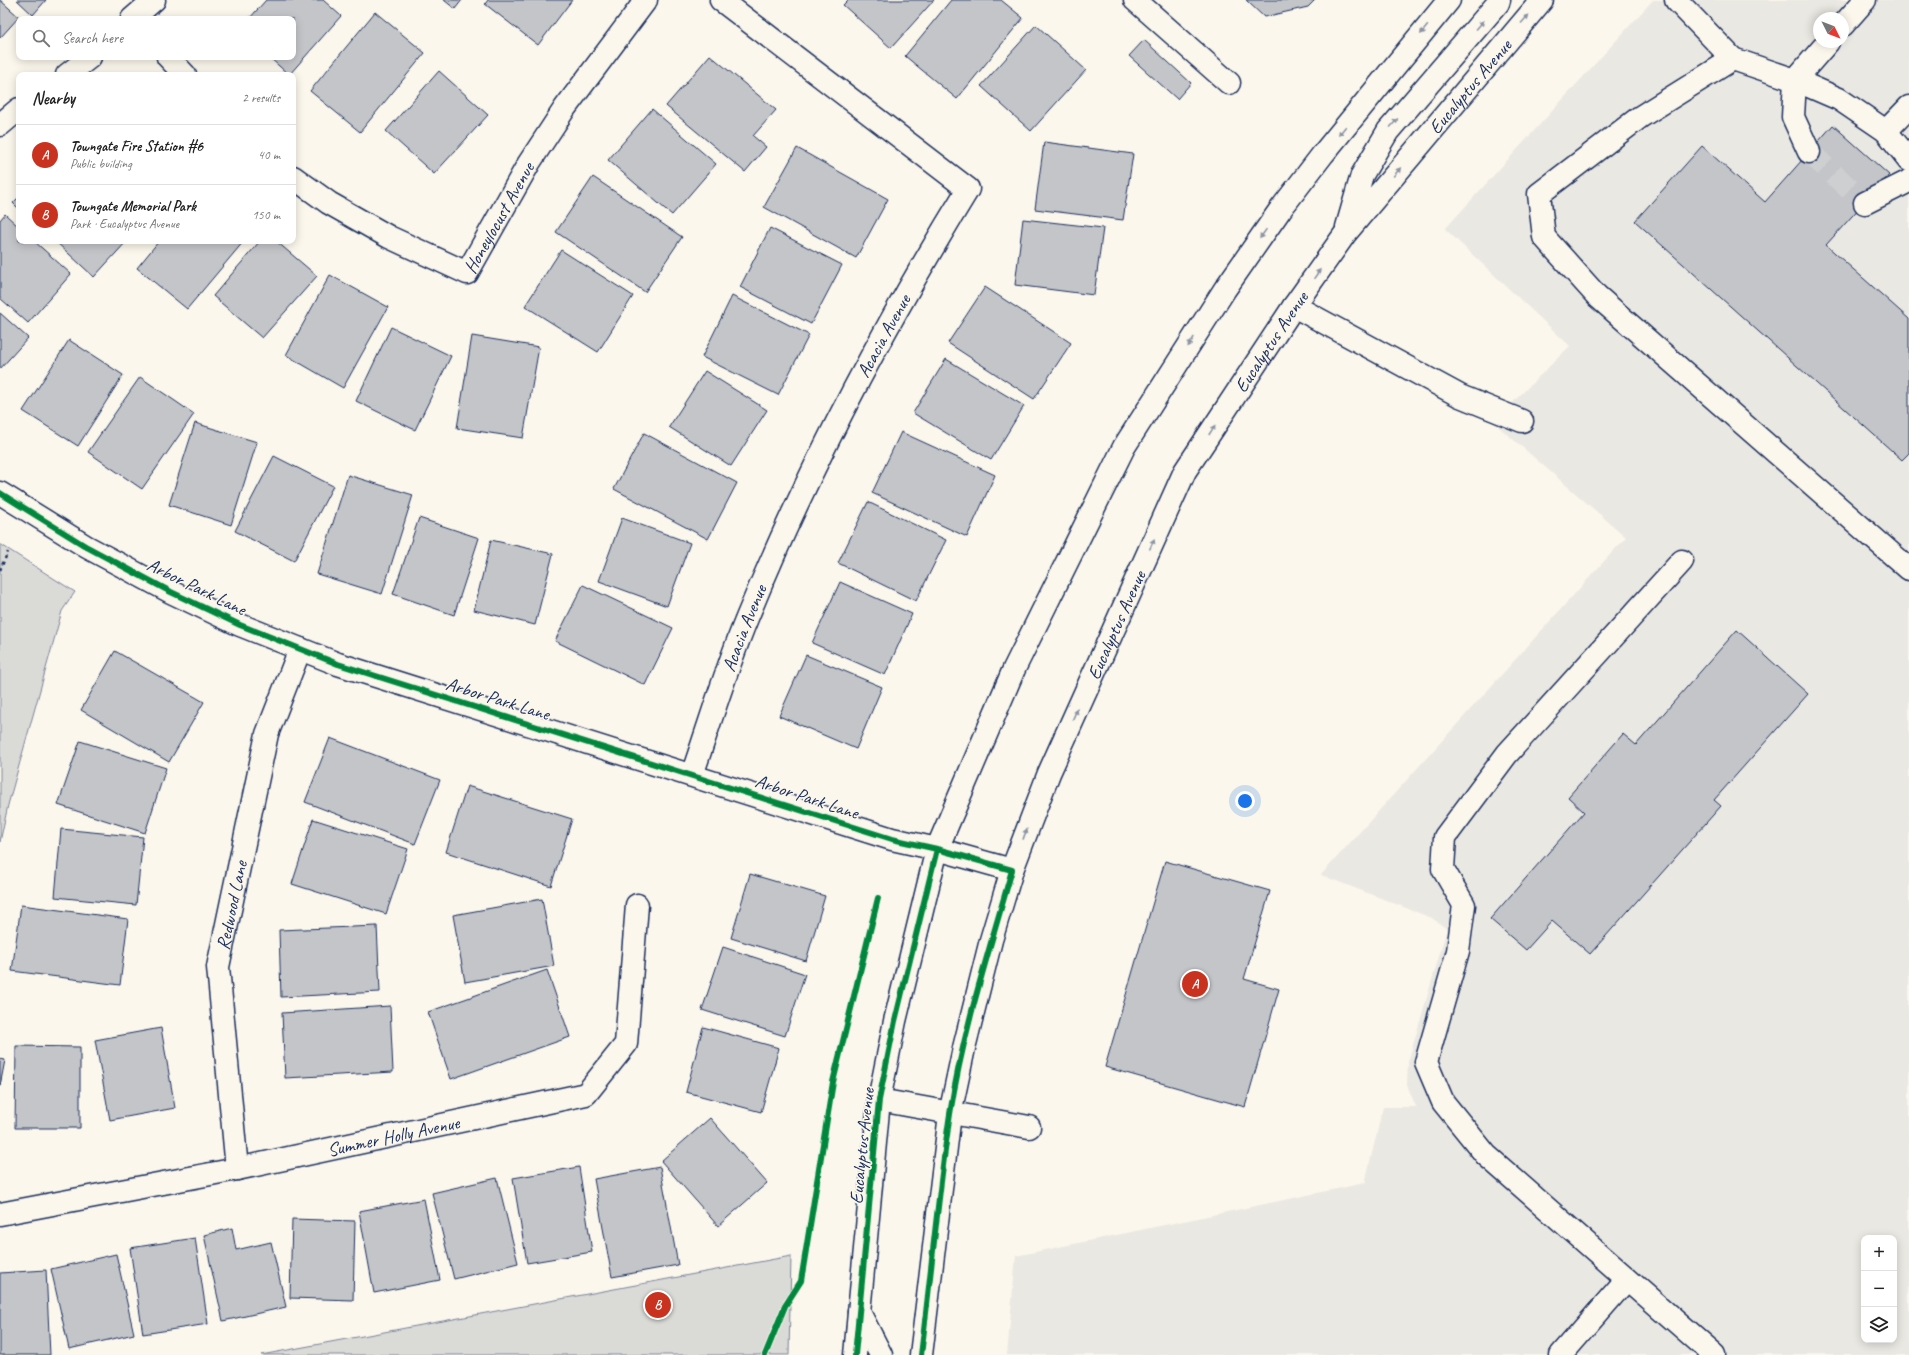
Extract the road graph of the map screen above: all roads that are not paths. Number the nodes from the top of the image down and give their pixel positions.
1 (154, 0) edge
2 (646, 0) edge
3 (721, 0) edge
4 (1135, 0) edge
5 (1449, 0) edge
6 (1499, 0) edge
7 (1542, 0) edge
8 (1676, 0) edge
9 (1865, 0) edge
10 (136, 16) edge
11 (1849, 18) edge
12 (1823, 48) edge
13 (1733, 59) junction
14 (86, 60) edge
15 (171, 60) edge
16 (71, 72) edge
17 (182, 72) edge
18 (1795, 80) junction
19 (1229, 83) dead end
20 (1909, 107) edge
21 (16, 112) edge
22 (0, 125) edge
23 (1886, 131) junction
24 (1809, 152) tunnel mouth
25 (1909, 160) edge
26 (296, 179) edge
27 (1909, 181) edge
28 (1865, 203) dead end
29 (1345, 234) junction
30 (1294, 306) junction
31 (1522, 421) dead end
32 (0, 493) edge
33 (1682, 561) dead end
34 (1909, 569) edge
35 (300, 649) junction
36 (692, 775) junction
37 (937, 849) junction
38 (1012, 870) junction
39 (637, 905) dead end
40 (879, 1100) junction
41 (950, 1114) junction
42 (1029, 1127) dead end
43 (237, 1169) junction
44 (0, 1214) edge
45 (1627, 1279) junction
46 (859, 1312) junction
47 (855, 1355) edge
48 (880, 1355) edge
49 (921, 1355) edge
50 (1561, 1355) edge
51 (1714, 1355) edge

1 - 10 street
2 - 26 street, Honeylocust Avenue
3 - 36 street, Acacia Avenue
4 - 19 street
5 -> 37 street, Eucalyptus Avenue
29 -> 6 street
29 -> 7 street, Eucalyptus Avenue
8 - 13 street
9 - 11 street
12 - 18 street
13 - 18 street
13 - 34 street
14 - 16 street
15 - 17 street
18 - 23 street
18 - 24 street
20 - 23 street
21 - 22 street
23 - 25 street
27 - 28 street
30 -> 29 street, Eucalyptus Avenue
30 - 31 street
38 -> 30 street, Eucalyptus Avenue
32 - 35 street, Arbor Park Lane
33 - 45 street
35 - 36 street, Arbor Park Lane
35 - 43 street, Redwood Lane
36 - 37 street, Arbor Park Lane
37 - 38 street, Arbor Park Lane
37 - 40 street, Eucalyptus Avenue
38 - 41 street, Eucalyptus Avenue
39 - 43 street, Summer Holly Avenue
40 - 41 street
40 - 46 street, Eucalyptus Avenue
41 - 42 street
41 - 49 street, Eucalyptus Avenue
43 - 44 street, Summer Holly Avenue
45 - 50 street
45 - 51 street
46 - 47 street, Eucalyptus Avenue
46 - 48 street

